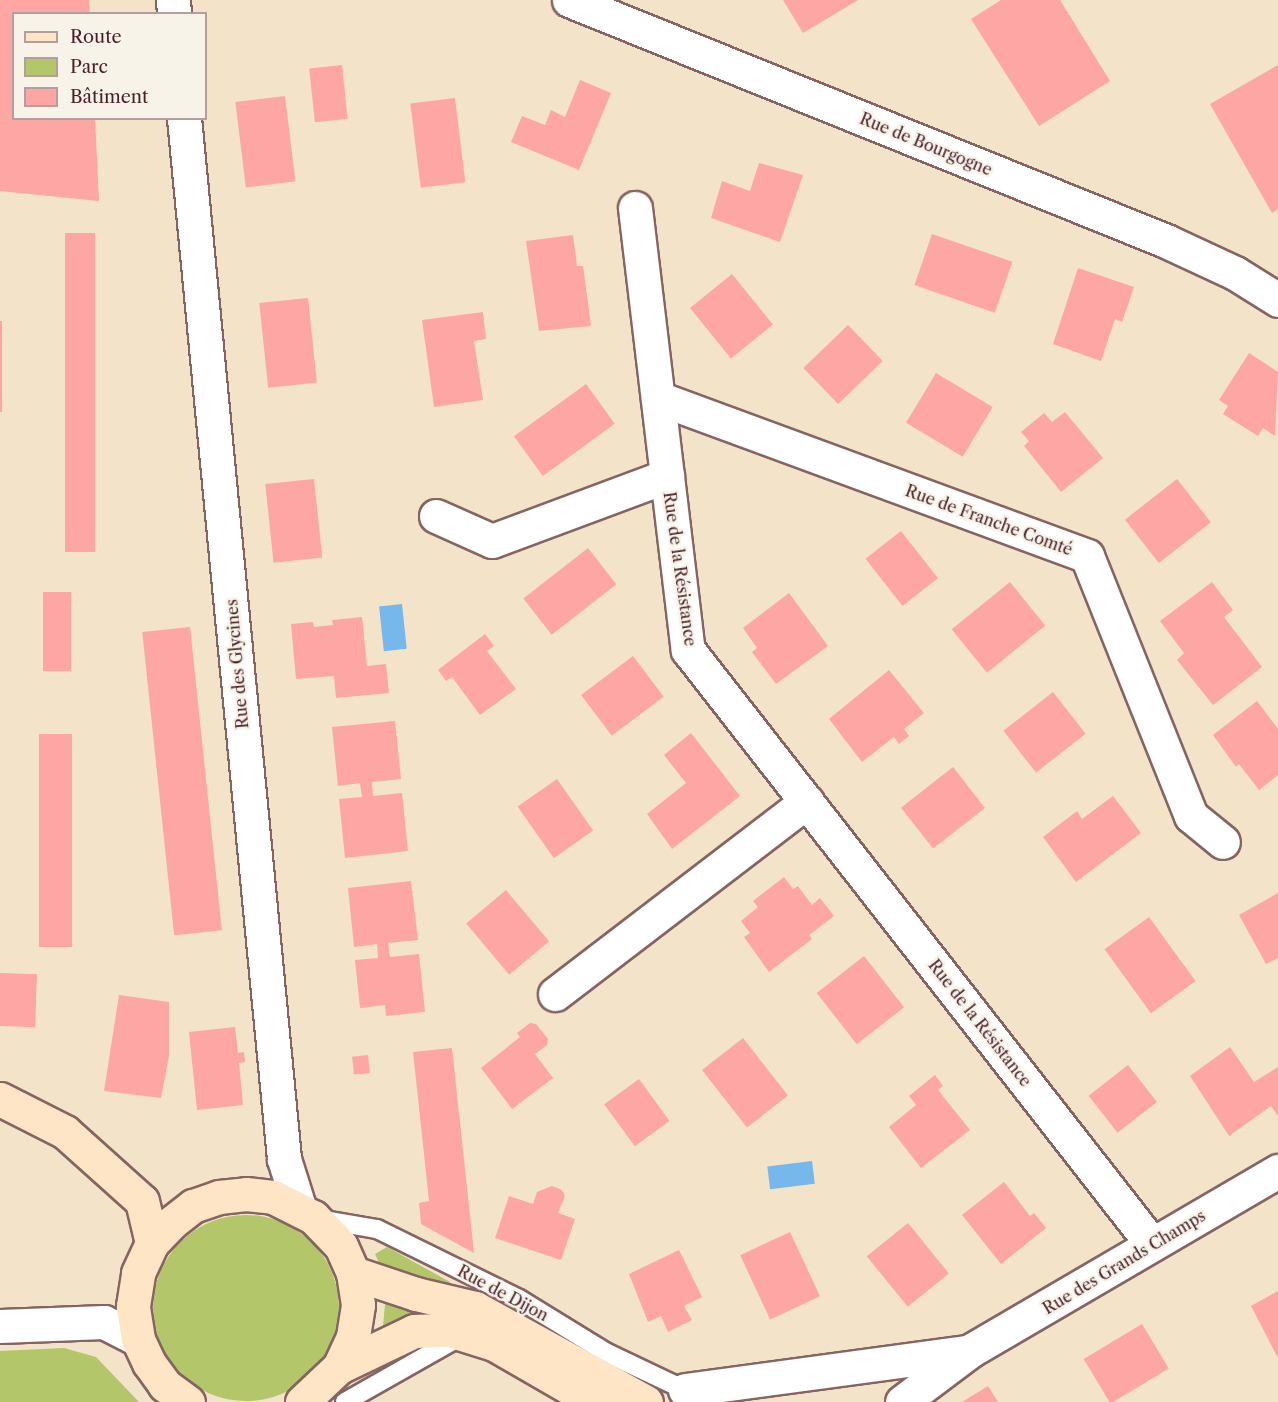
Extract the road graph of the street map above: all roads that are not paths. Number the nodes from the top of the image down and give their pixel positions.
1 (569, 0) edge
2 (184, 120) edge
3 (635, 208) dead end
4 (1278, 300) edge
5 (658, 398) junction
6 (667, 476) junction
7 (436, 516) dead end
8 (807, 801) junction
9 (1223, 842) dead end
10 (555, 994) dead end
11 (0, 1099) edge
12 (1278, 1171) edge
13 (306, 1212) junction
14 (152, 1243) junction
15 (1152, 1244) junction
16 (353, 1273) junction
17 (0, 1326) edge
18 (467, 1333) junction
19 (138, 1339) junction
20 (970, 1351) junction
21 (339, 1367) junction
22 (685, 1390) joint
23 (188, 1402) edge
24 (302, 1402) edge
25 (345, 1402) edge
26 (595, 1402) edge
27 (646, 1402) edge
28 (902, 1402) edge

1 - 4 street, Rue de Bourgogne
2 - 13 street, Rue des Glycines
3 - 5 street, Rue de la Résistance
5 - 6 street, Rue de la Résistance
5 - 9 street, Rue de Franche Comté
6 - 7 street, Rue de la Résistance
6 - 8 street, Rue de la Résistance
8 - 10 street
8 - 15 street, Rue de la Résistance
11 - 14 street
12 - 15 street, Rue des Grands Champs
13 - 14 street
13 - 16 street
13 - 22 lane, Rue de Dijon
14 - 19 street
15 - 20 street, Rue des Grands Champs
16 - 21 street
16 - 27 street, Rue de Dijon
17 - 19 street
18 - 21 street
18 - 25 lane
18 - 26 street
19 - 23 street
20 - 22 street, Rue des Grands Champs
20 - 28 street, Rue des Grands Champs
21 - 24 street

